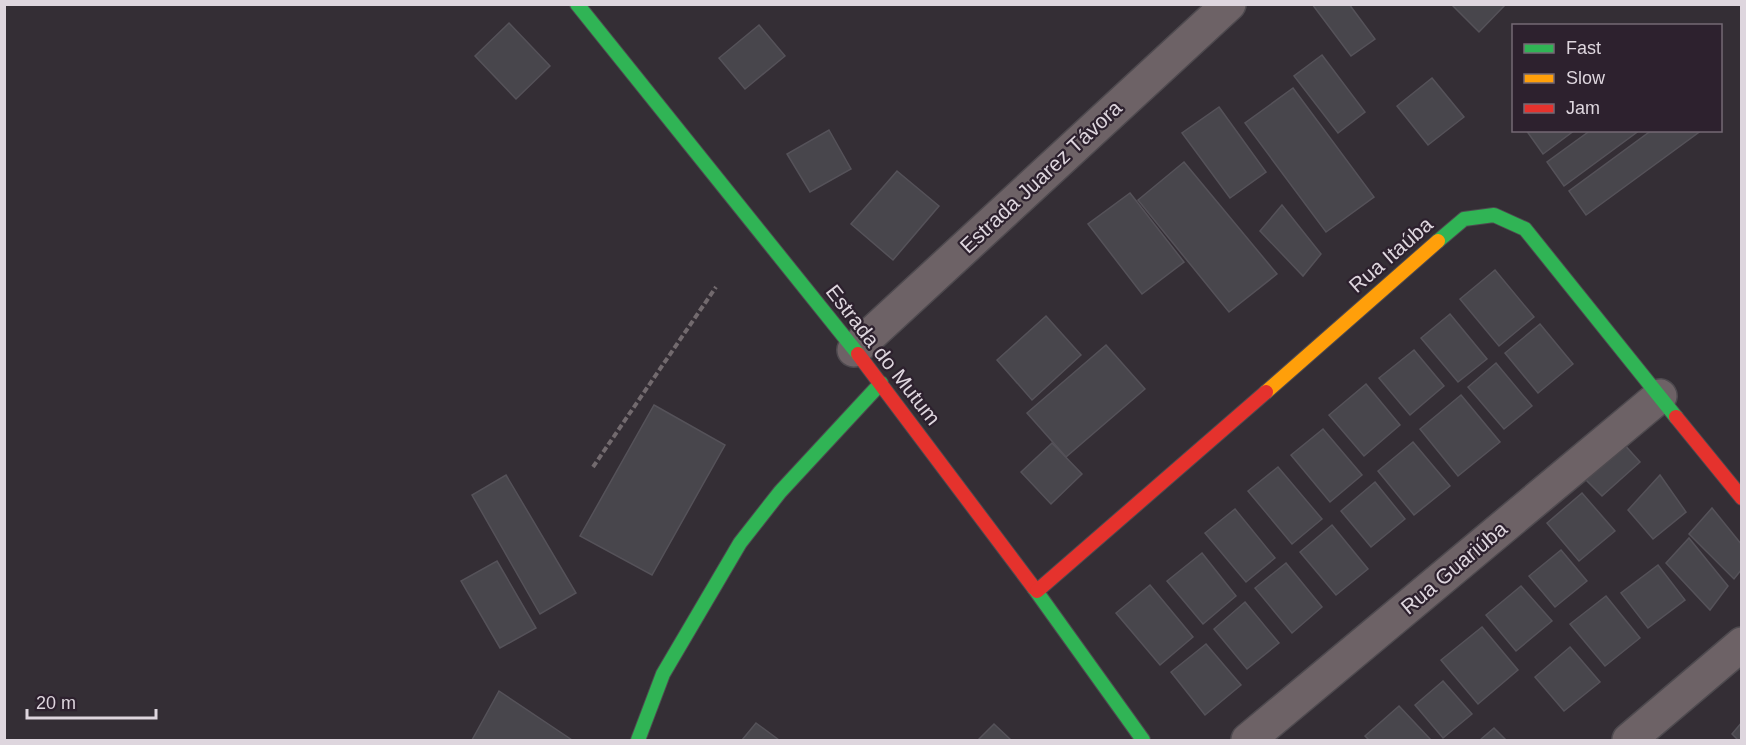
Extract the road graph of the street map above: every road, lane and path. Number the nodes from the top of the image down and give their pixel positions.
1 (577, 4) edge
2 (1229, 4) edge
3 (716, 287) dead end
4 (854, 350) junction
5 (881, 383) junction
6 (1660, 396) junction
7 (593, 467) dead end
8 (1742, 498) edge
9 (1037, 591) junction
10 (1742, 644) edge
11 (638, 741) edge
12 (1143, 741) edge
13 (1248, 741) edge
14 (1629, 741) edge

1 - 4 street, Estrada do Mutum
2 - 4 street, Estrada Juarez Távora
3 - 7 path
4 - 5 street, Estrada do Mutum
5 - 9 street, Estrada do Mutum
5 - 11 street
6 - 8 street, Rua Itaúba
6 - 9 street, Rua Itaúba
6 - 13 street, Rua Guariúba
9 - 12 street, Estrada do Mutum
10 - 14 street

